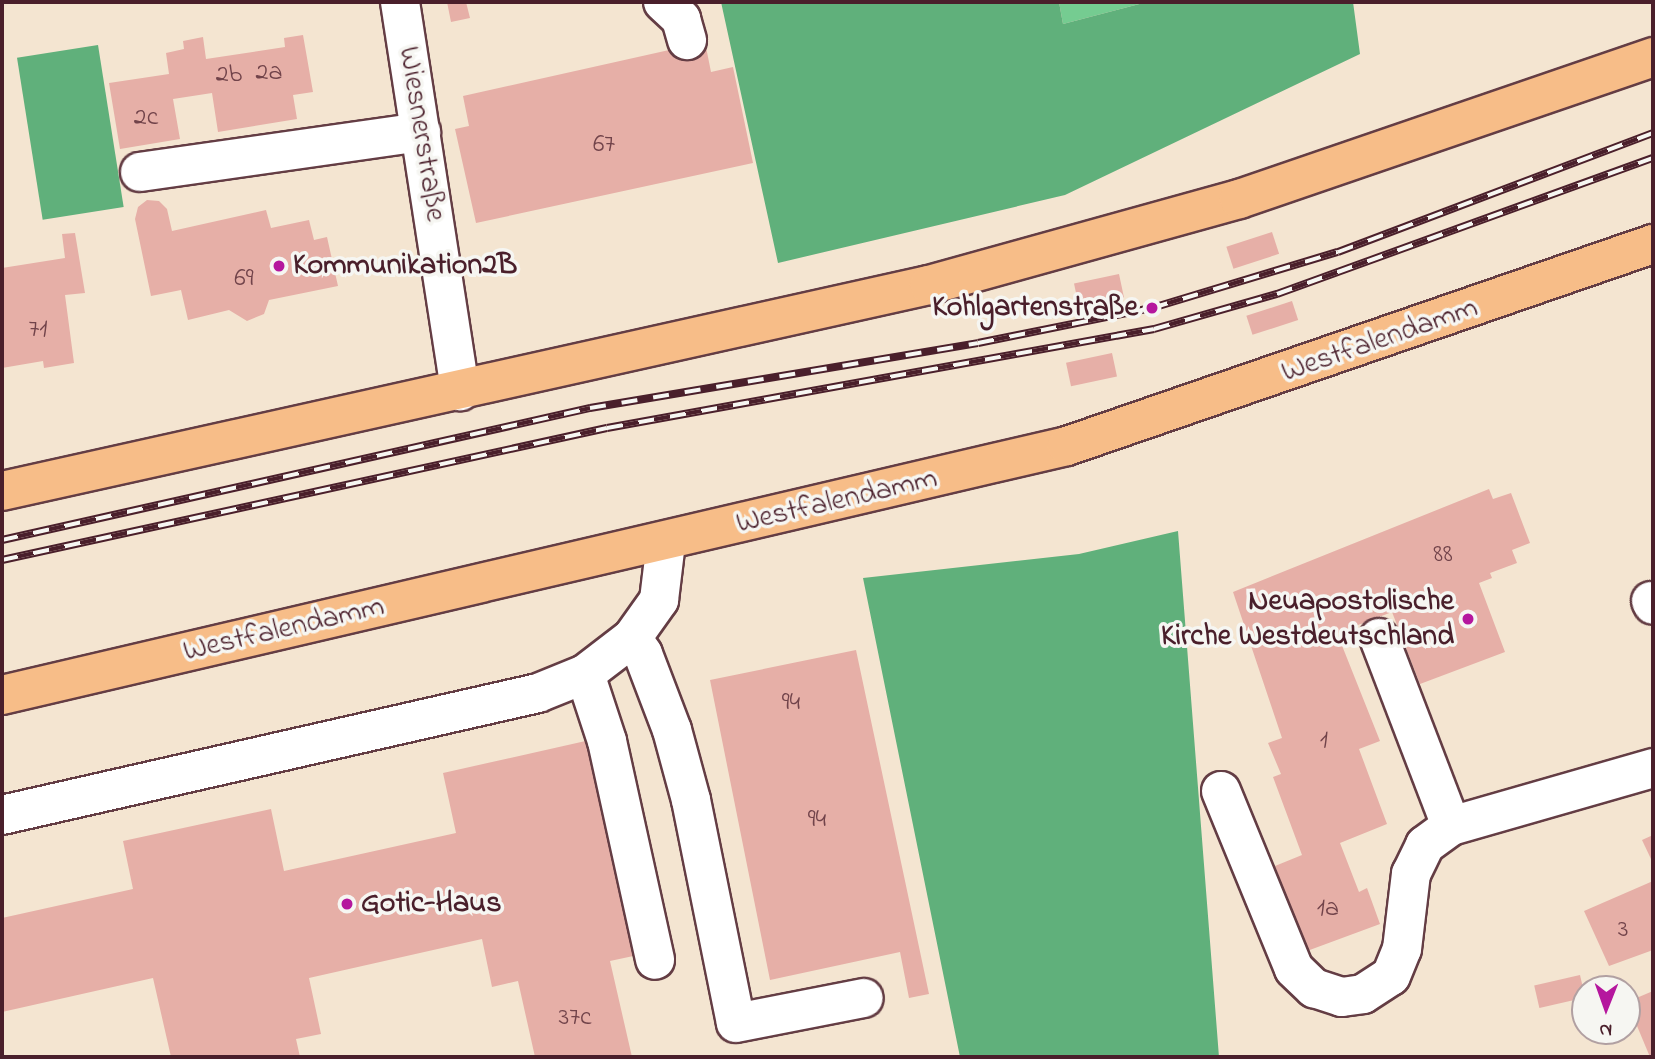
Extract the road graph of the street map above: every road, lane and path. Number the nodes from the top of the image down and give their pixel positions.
1 (400, 2) edge
2 (663, 2) edge
3 (687, 40) dead end
4 (1653, 57) edge
5 (421, 132) junction
6 (140, 172) dead end
7 (1653, 244) edge
8 (460, 391) junction
9 (2, 491) edge
10 (666, 542) junction
11 (632, 638) junction
12 (1379, 638) dead end
13 (585, 674) junction
14 (2, 695) edge
15 (1653, 768) edge
16 (1221, 791) dead end
17 (2, 815) edge
18 (1451, 826) junction
19 (655, 960) dead end
20 (864, 998) dead end

1 - 5 street, Wiesnerstraße
2 - 3 street
4 - 8 main road
5 - 6 street
5 - 8 street, Wiesnerstraße
7 - 10 main road, Westfalendamm
8 - 9 main road
10 - 11 street
10 - 14 main road, Westfalendamm
11 - 13 street
11 - 20 street
12 - 18 street
13 - 17 street
13 - 19 street
15 - 18 street
16 - 18 street

